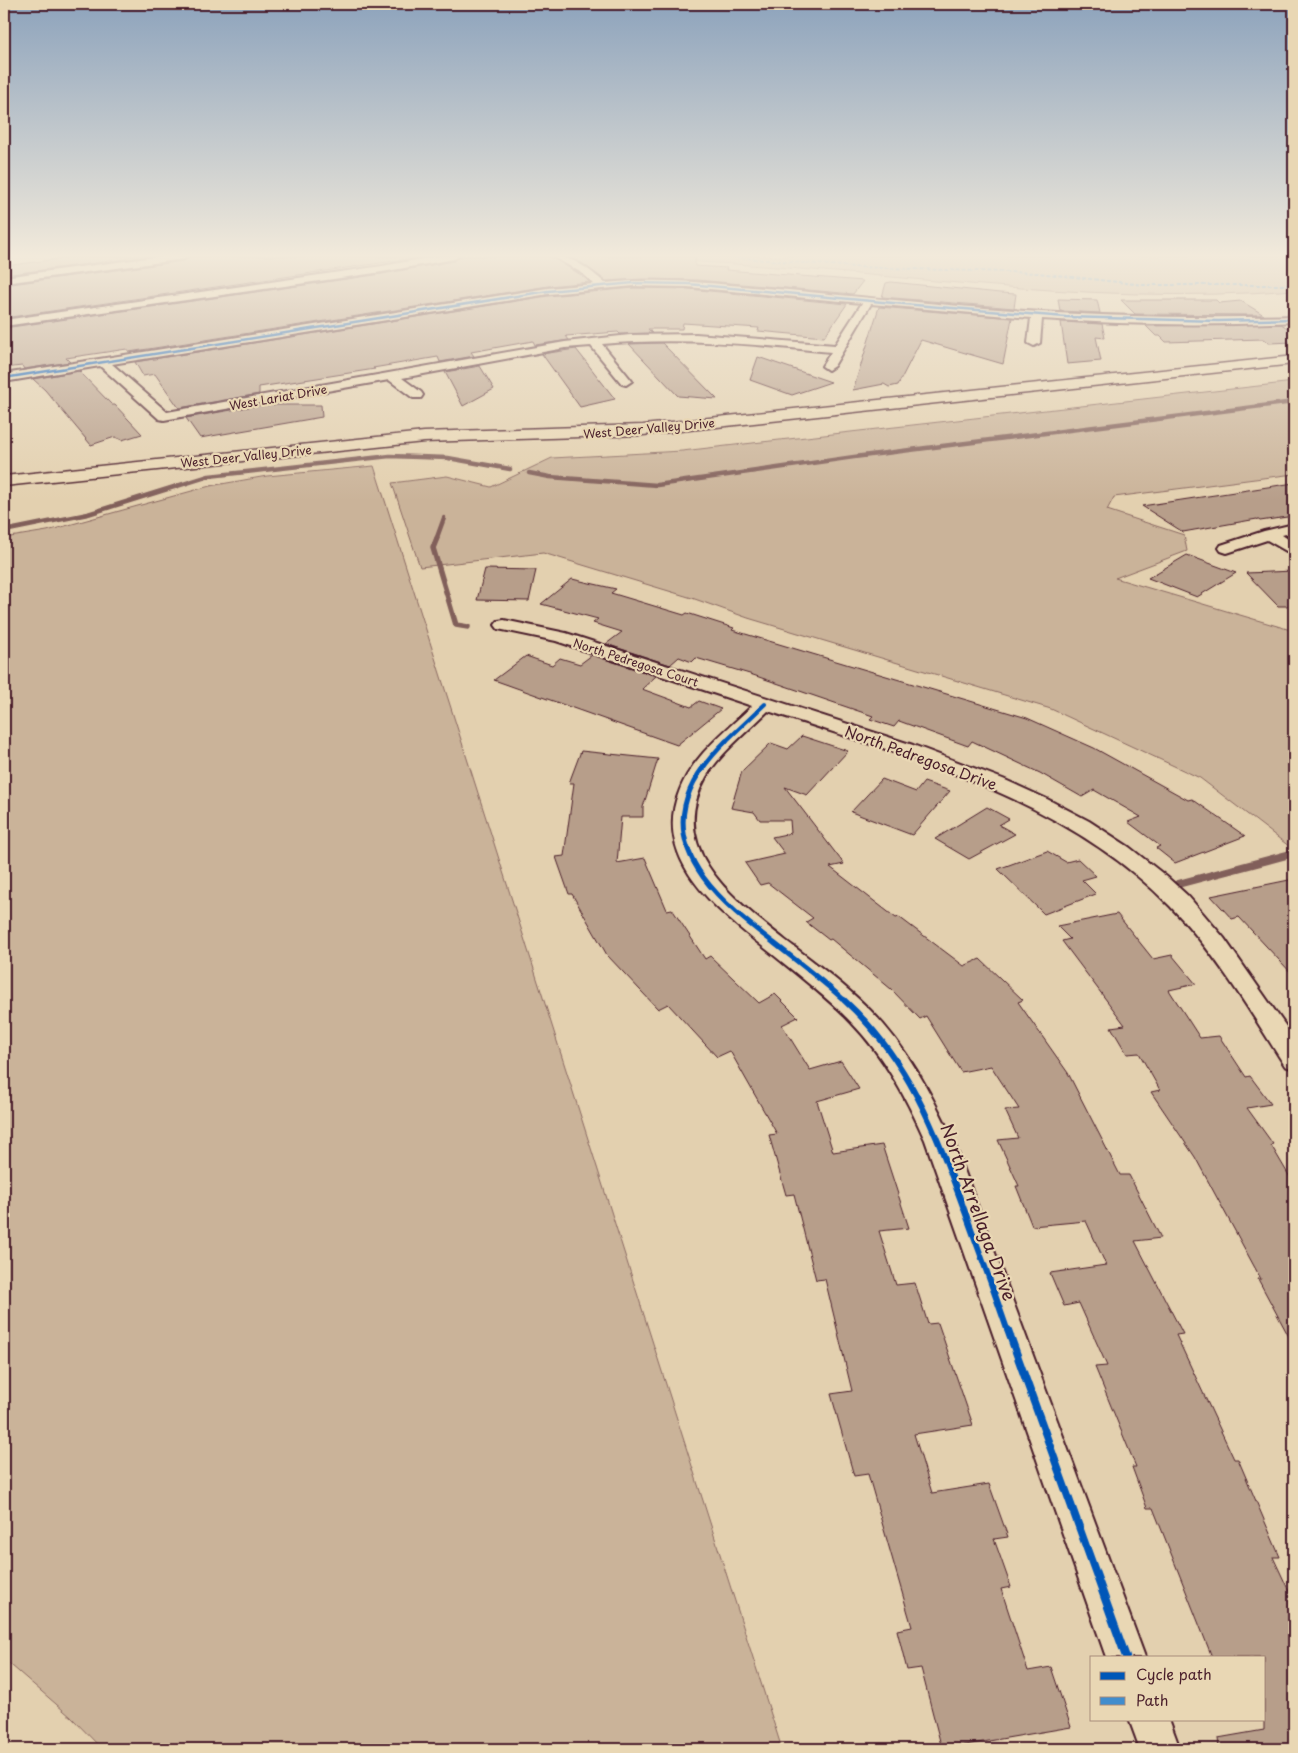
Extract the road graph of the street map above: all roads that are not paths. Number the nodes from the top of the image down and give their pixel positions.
1 (256, 338) edge
2 (654, 338) edge
3 (705, 338) edge
4 (845, 338) edge
5 (1035, 338) edge
6 (594, 342) junction
7 (1034, 343) dead end
8 (838, 349) junction
9 (1294, 360) edge
10 (103, 363) junction
11 (828, 366) dead end
12 (392, 376) junction
13 (4, 378) edge
14 (626, 381) dead end
15 (418, 395) dead end
16 (4, 481) edge
17 (1294, 528) edge
18 (1269, 534) junction
19 (1227, 548) dead end
20 (1294, 550) edge
21 (504, 625) dead end
22 (766, 704) junction
23 (1294, 1059) edge
24 (1126, 1656) edge
25 (1148, 1720) edge
26 (1160, 1749) edge

1 - 10 street
2 - 6 street, West Lariat Drive
3 - 8 street, West Lariat Drive
4 - 8 street
5 - 7 street
6 - 12 street, West Lariat Drive
6 - 14 street
8 - 11 street
9 - 16 street, West Deer Valley Drive
10 - 12 street, West Lariat Drive
10 - 13 street
12 - 15 street
17 - 18 street
18 - 19 street
18 - 20 street
21 - 22 street, North Pedregosa Court
22 - 23 street, North Pedregosa Drive
22 - 24 street, North Arrellaga Drive
25 - 26 street

